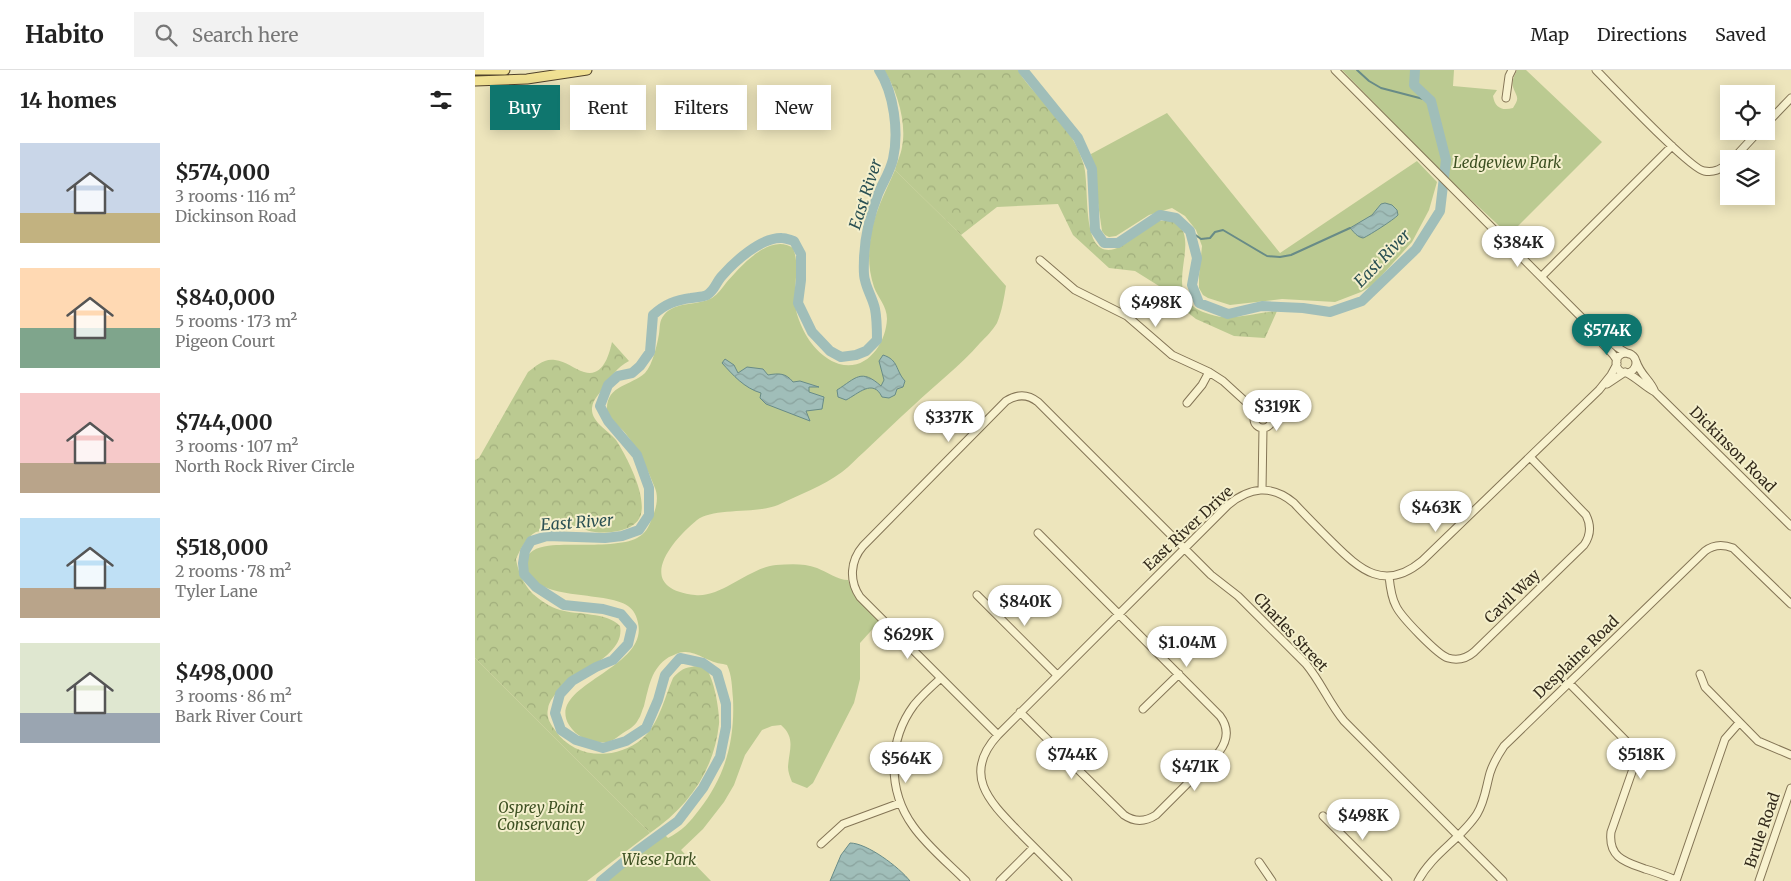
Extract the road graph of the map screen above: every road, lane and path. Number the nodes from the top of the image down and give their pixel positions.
1 (475, 70) edge
2 (505, 70) edge
3 (587, 70) edge
4 (1335, 70) edge
5 (1512, 70) edge
6 (1596, 70) edge
7 (475, 81) edge
8 (1506, 98) dead end
9 (1791, 98) edge
10 (1775, 115) edge
11 (1751, 140) edge
12 (1672, 146) junction
13 (1741, 150) edge
14 (1720, 169) edge
15 (1040, 260) dead end
16 (1542, 276) junction
17 (1597, 334) junction
18 (1629, 354) junction
19 (1636, 360) junction
20 (1617, 363) junction
21 (1209, 372) junction
22 (1626, 372) junction
23 (1599, 390) junction
24 (1655, 392) junction
25 (1187, 403) dead end
26 (1257, 412) junction
27 (1263, 428) junction
28 (1530, 457) junction
29 (1262, 490) junction
30 (1791, 526) edge
31 (1038, 533) dead end
32 (1185, 549) junction
33 (1389, 576) junction
34 (977, 595) dead end
35 (1791, 604) edge
36 (1119, 614) junction
37 (1179, 674) junction
38 (1701, 674) dead end
39 (1057, 675) junction
40 (941, 678) junction
41 (1569, 682) junction
42 (1143, 709) dead end
43 (1020, 712) junction
44 (1739, 723) junction
45 (998, 735) junction
46 (1791, 754) edge
47 (1791, 788) edge
48 (900, 803) junction
49 (1323, 816) dead end
50 (1458, 836) junction
51 (821, 844) dead end
52 (1034, 847) junction
53 (1259, 862) dead end
54 (1676, 880) edge
55 (966, 881) edge
56 (1000, 881) edge
57 (1068, 881) edge
58 (1272, 881) edge
59 (1388, 881) edge
60 (1418, 881) edge
61 (1503, 881) edge
62 (1759, 881) edge

1 - 2 main road
3 - 7 main road
4 - 16 street
5 - 8 street
6 - 12 street
9 - 10 street
11 - 13 street
12 - 14 street
12 - 16 street
15 - 21 street
16 - 17 street
17 - 18 street
17 - 20 street
18 - 19 street
18 - 20 street
19 - 22 street
19 - 24 street, Dickinson Road
20 - 22 street
20 - 23 street
21 - 25 street
21 - 26 street
22 - 23 street
22 - 24 street, Dickinson Road
23 - 28 street
24 - 30 street, Dickinson Road
26 - 27 street
26 - 27 street
27 - 29 street
28 - 33 street
28 - 33 street, Cavil Way
29 - 32 street, East River Drive
29 - 33 street
31 - 36 street
32 - 36 street, East River Drive
32 - 40 street, Charles Street
32 - 50 street, Charles Street
34 - 39 street
35 - 41 street, Desplaine Road
36 - 37 street
36 - 39 street, East River Drive
37 - 42 street
37 - 43 street
38 - 44 street
39 - 43 street, East River Drive
40 - 45 street
40 - 48 street
41 - 50 street, Desplaine Road
41 - 54 street
43 - 45 street, East River Drive
44 - 46 street
44 - 54 street
45 - 52 street, East River Drive
47 - 62 street, Brule Road
48 - 51 street
48 - 55 street
49 - 59 street
50 - 60 street, Desplaine Road
50 - 61 street, Charles Street
52 - 56 street
52 - 57 street, East River Drive
53 - 58 street

